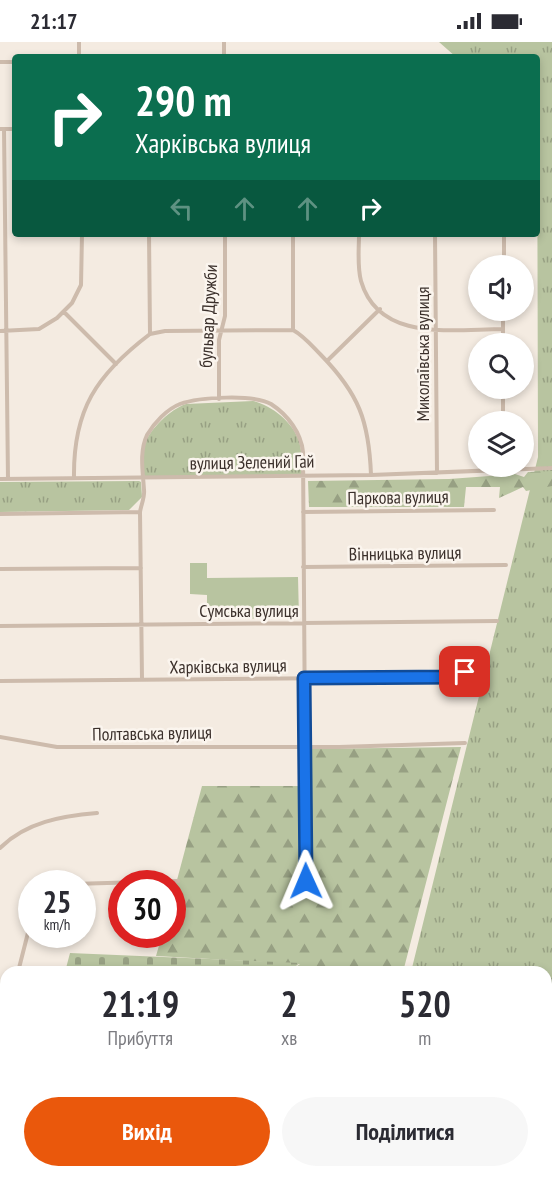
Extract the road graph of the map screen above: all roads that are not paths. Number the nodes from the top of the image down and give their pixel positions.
1 (2, 129) edge
2 (3, 184) edge
3 (82, 237) edge
4 (149, 237) edge
5 (225, 237) edge
6 (293, 237) edge
7 (359, 237) edge
8 (435, 237) edge
9 (504, 237) edge
10 (504, 255) edge
11 (3, 268) edge
12 (380, 309) junction
13 (64, 312) junction
14 (503, 321) edge
15 (503, 328) junction
16 (435, 329) junction
17 (293, 330) junction
18 (3, 331) edge
19 (221, 331) junction
20 (503, 333) edge
21 (150, 334) junction
22 (327, 361) junction
23 (116, 364) junction
24 (219, 399) junction
25 (0, 404) edge
26 (8, 404) junction
27 (534, 468) edge
28 (552, 468) edge
29 (468, 471) edge
30 (437, 473) junction
31 (303, 475) junction
32 (372, 475) junction
33 (143, 477) junction
34 (74, 478) junction
35 (0, 479) edge
36 (8, 479) junction
37 (494, 510) dead end
38 (140, 512) junction
39 (303, 512) junction
40 (0, 514) edge
41 (506, 565) dead end
42 (303, 567) junction
43 (141, 568) junction
44 (0, 569) edge
45 (497, 621) dead end
46 (303, 623) junction
47 (142, 624) junction
48 (0, 626) edge
49 (471, 648) dead end
50 (304, 678) junction
51 (142, 680) junction
52 (0, 681) edge
53 (0, 737) edge
54 (465, 743) dead end
55 (305, 747) junction
56 (97, 813) dead end
57 (0, 848) edge
58 (306, 881) dead end
59 (24, 948) edge
60 (20, 966) edge

1 - 2 street
2 - 11 street
3 - 13 street
4 - 21 street
5 - 19 street, бульвар Дружби
6 - 17 street
7 - 12 street
8 - 16 street, Миколаївська вулиця
9 - 10 street
11 - 18 street
12 - 16 street
12 - 22 street
13 - 18 street
13 - 23 street
14 - 15 street
15 - 16 street
15 - 20 street
16 - 30 street, Миколаївська вулиця
17 - 19 street
17 - 22 street
18 - 26 street
19 - 21 street
19 - 24 street, бульвар Дружби
21 - 23 street
22 - 32 street
23 - 34 street
24 - 31 street
24 - 33 street
25 - 26 street
26 - 36 street
27 - 28 street, вулиця Зелений Гай
29 - 30 street, вулиця Зелений Гай
30 - 32 street, вулиця Зелений Гай
31 - 32 street, вулиця Зелений Гай
31 - 33 street, вулиця Зелений Гай
31 - 39 street
33 - 34 street, вулиця Зелений Гай
33 - 38 street
34 - 36 street, вулиця Зелений Гай
35 - 36 street, вулиця Зелений Гай
37 - 39 street, Паркова вулиця
38 - 40 street
38 - 43 street
39 - 42 street
41 - 42 street, Вінницька вулиця
42 - 46 street
43 - 44 street
43 - 47 street
45 - 46 street, Сумська вулиця
46 - 47 street, Сумська вулиця
46 - 50 street
47 - 48 street, Сумська вулиця
47 - 51 street
49 - 50 street, Харківська вулиця
50 - 51 street, Харківська вулиця
50 - 55 street
51 - 52 street, Харківська вулиця
53 - 55 street, Полтавська вулиця
54 - 55 street, Полтавська вулиця
55 - 58 street
56 - 57 street
59 - 60 street

